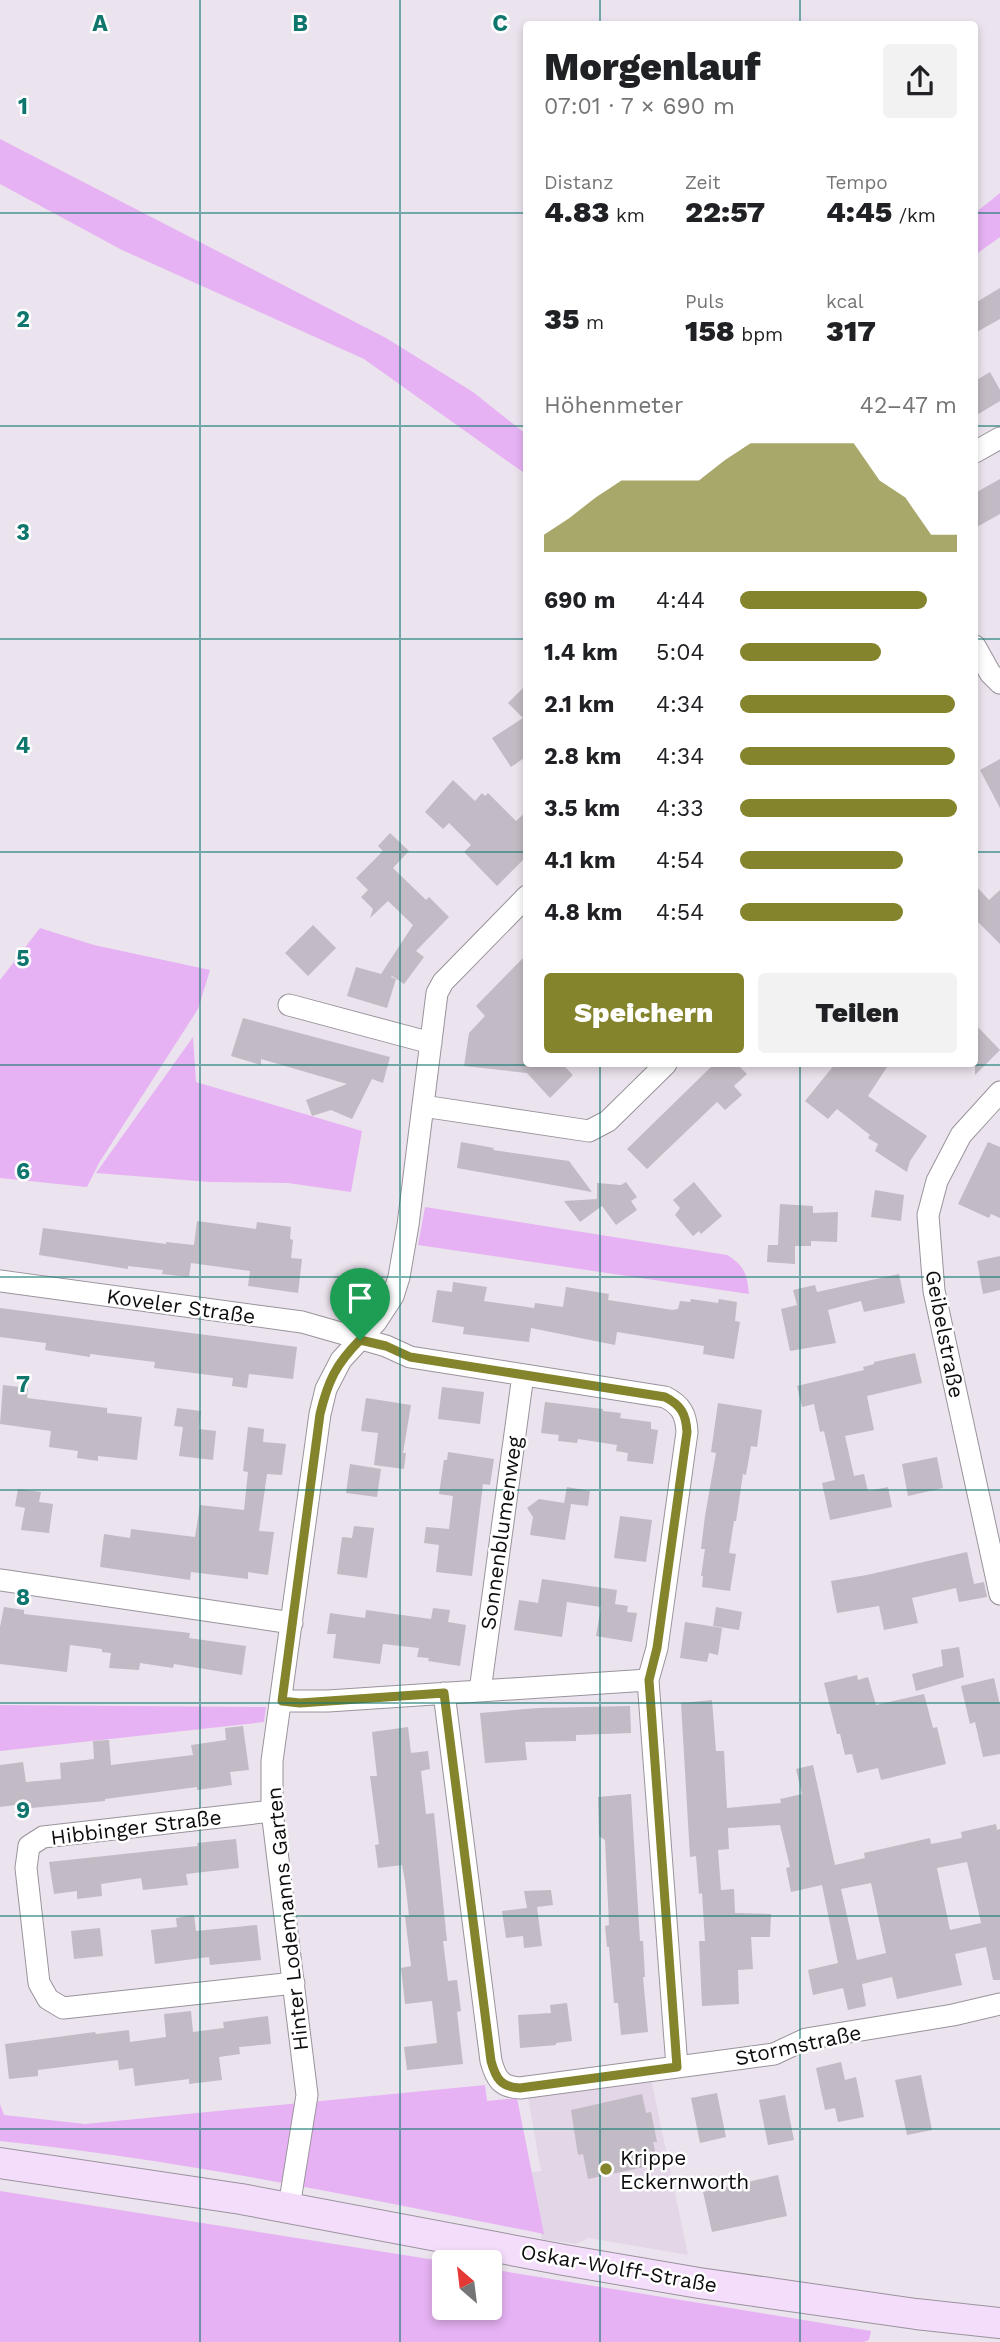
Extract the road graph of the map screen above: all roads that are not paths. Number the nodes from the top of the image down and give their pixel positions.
1 (1000, 438) edge
2 (978, 450) edge
3 (978, 651) edge
4 (1000, 682) edge
5 (523, 900) edge
6 (289, 1005) dead end
7 (431, 1043) junction
8 (663, 1067) edge
9 (1000, 1092) edge
10 (423, 1106) junction
11 (0, 1282) edge
12 (360, 1340) junction
13 (523, 1375) junction
14 (0, 1580) edge
15 (1000, 1594) edge
16 (292, 1623) junction
17 (649, 1680) junction
18 (480, 1691) junction
19 (444, 1693) junction
20 (282, 1701) junction
21 (272, 1811) junction
22 (293, 1983) junction
23 (1000, 2004) edge
24 (677, 2067) junction
25 (0, 2163) edge
26 (289, 2207) junction
27 (1000, 2323) edge

1 - 2 street
3 - 4 street
5 - 7 street, Hinter Lodemanns Garten
6 - 7 street
7 - 10 street, Hinter Lodemanns Garten
8 - 10 street
9 - 15 street, Geibelstraße
10 - 12 street, Hinter Lodemanns Garten
11 - 12 street, Koveler Straße
12 - 13 street, Koveler Straße
12 - 16 street, Hinter Lodemanns Garten
13 - 17 street, Koveler Straße
13 - 18 street, Sonnenblumenweg
14 - 16 street
16 - 20 street, Hinter Lodemanns Garten
17 - 18 street
17 - 24 street
18 - 19 street
19 - 20 street
19 - 24 street, Stormstraße
20 - 21 street, Hinter Lodemanns Garten
21 - 22 street, Hinter Lodemanns Garten
21 - 22 street, Hibbinger Straße
22 - 26 street, Hinter Lodemanns Garten
23 - 24 street, Stormstraße
25 - 26 street, Oskar-Wolff-Straße
26 - 27 street, Oskar-Wolff-Straße

